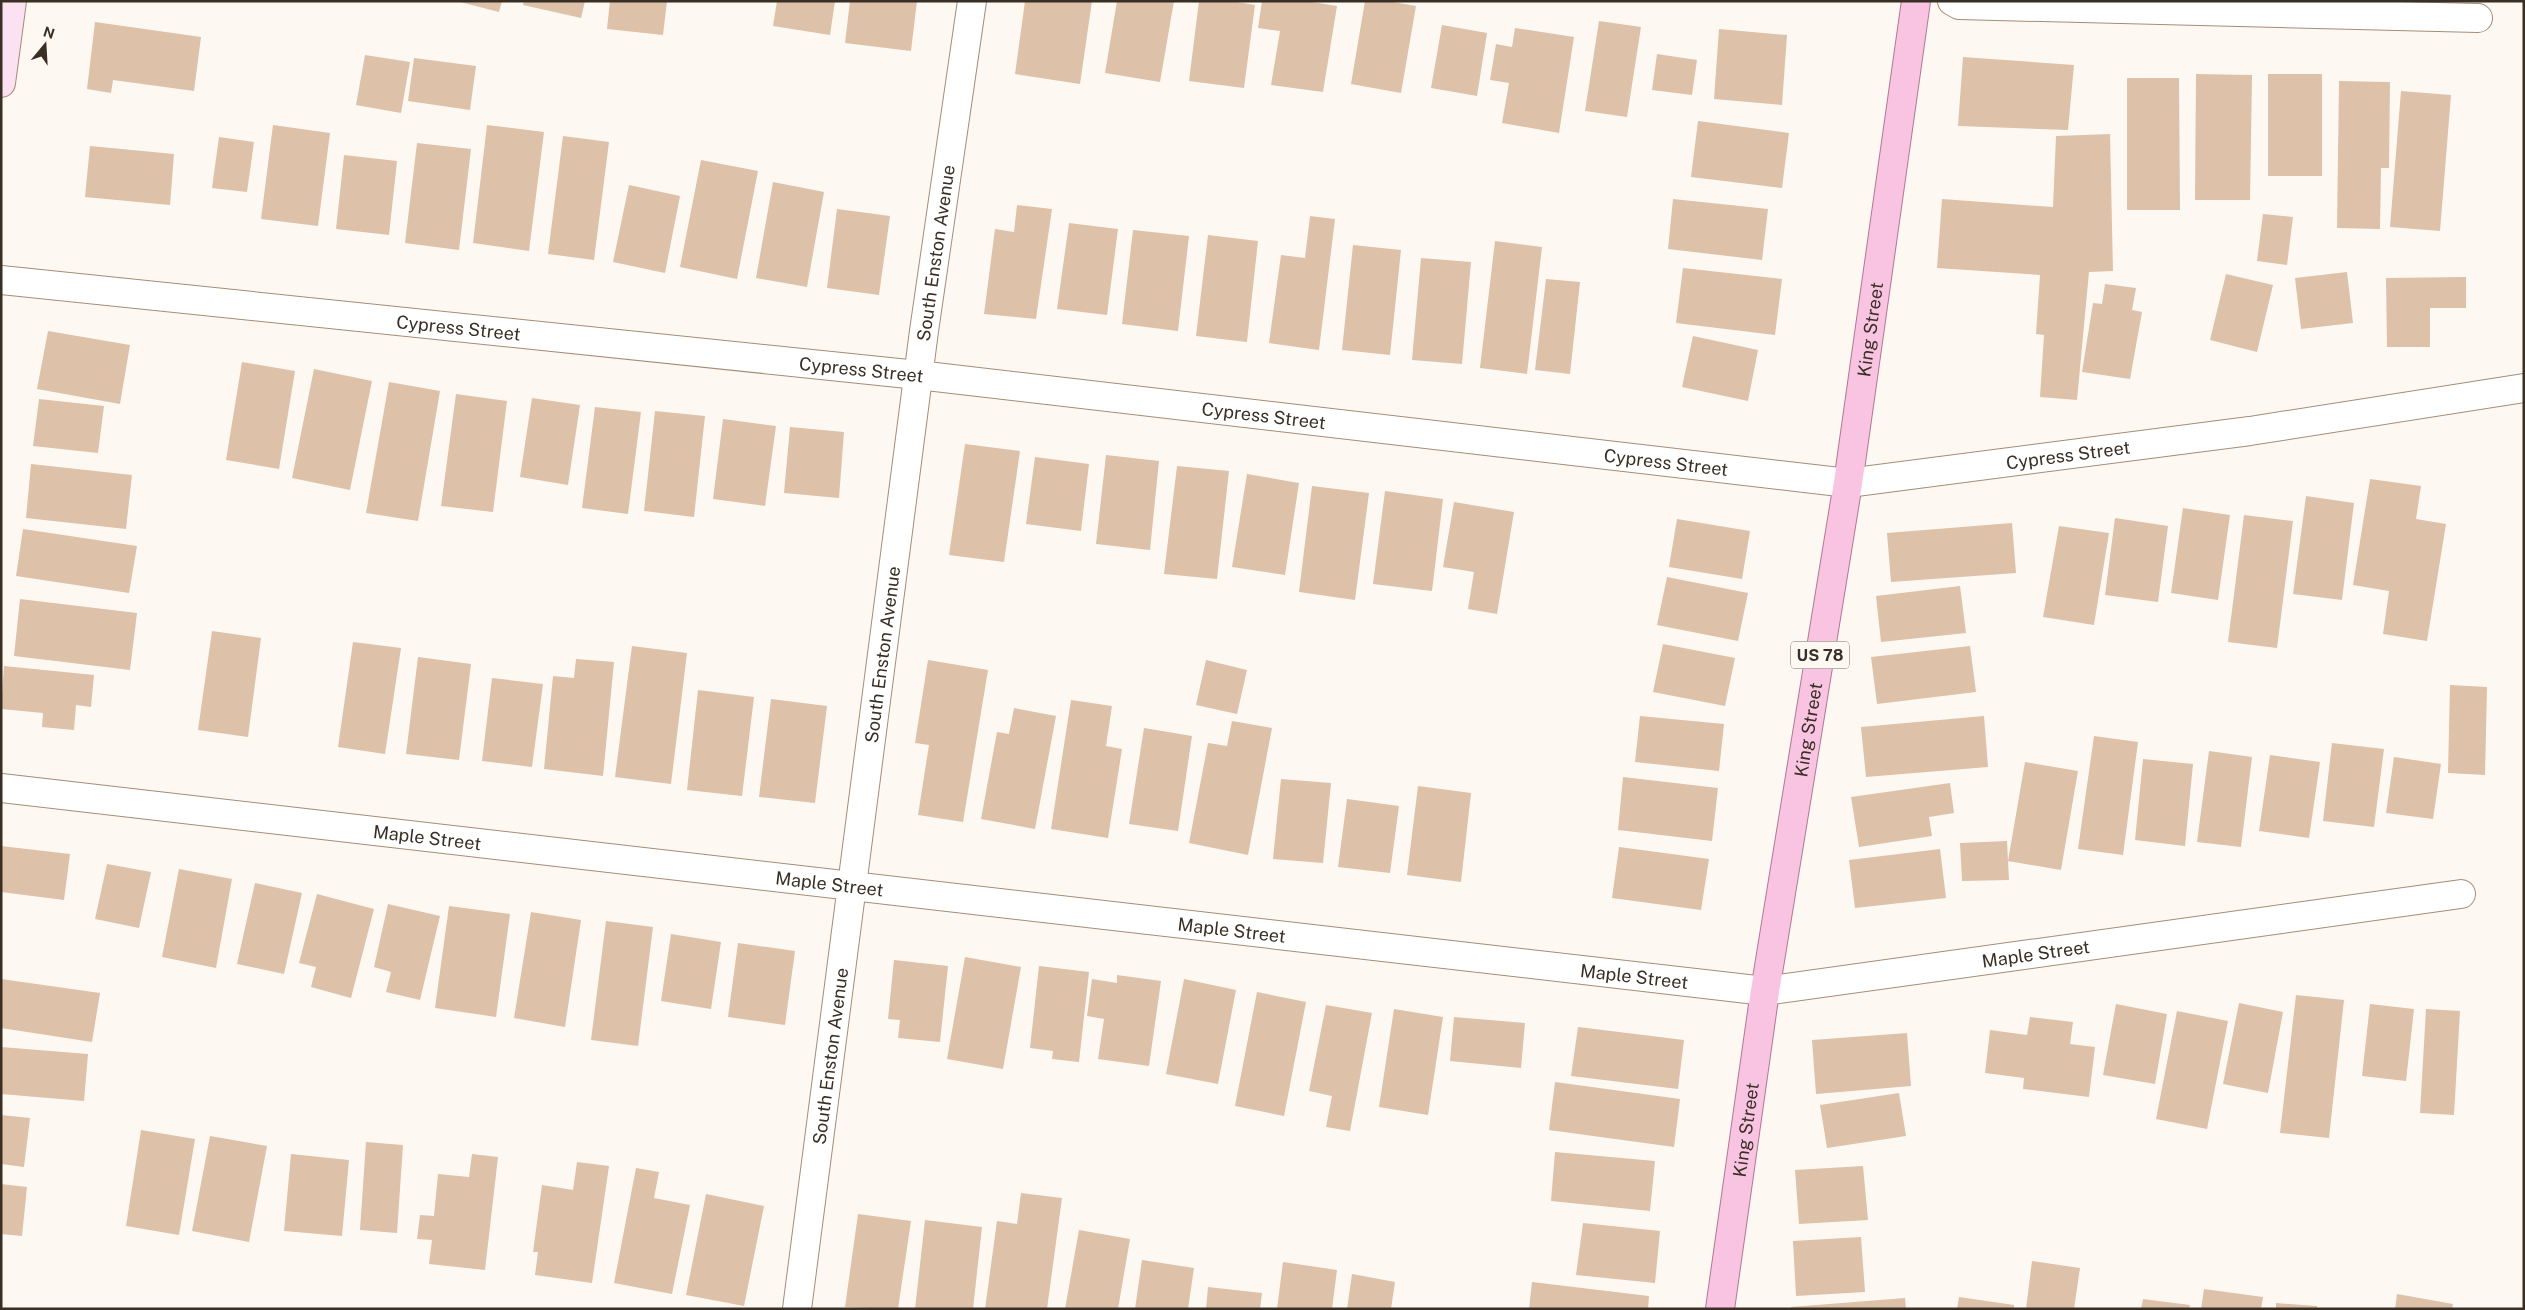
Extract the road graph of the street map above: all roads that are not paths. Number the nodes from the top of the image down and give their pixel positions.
1 (12, 1) edge
2 (972, 1) edge
3 (1916, 1) edge
4 (1952, 1) edge
5 (2478, 18) dead end
6 (1, 83) edge
7 (1, 280) edge
8 (918, 375) junction
9 (2524, 388) edge
10 (1848, 483) junction
11 (1, 788) edge
12 (852, 887) junction
13 (2461, 894) dead end
14 (1765, 991) junction
15 (797, 1309) edge
16 (1720, 1309) edge

1 - 6 main road
2 - 8 street, South Enston Avenue
3 - 10 main road, King Street / US 78
4 - 5 street
7 - 8 street, Cypress Street
8 - 10 street, Cypress Street
8 - 12 street, South Enston Avenue
9 - 10 street, Cypress Street
10 - 14 main road, King Street / US 78
11 - 12 street, Maple Street
12 - 14 street, Maple Street
12 - 15 street, South Enston Avenue
13 - 14 street, Maple Street
14 - 16 main road, King Street / US 78

